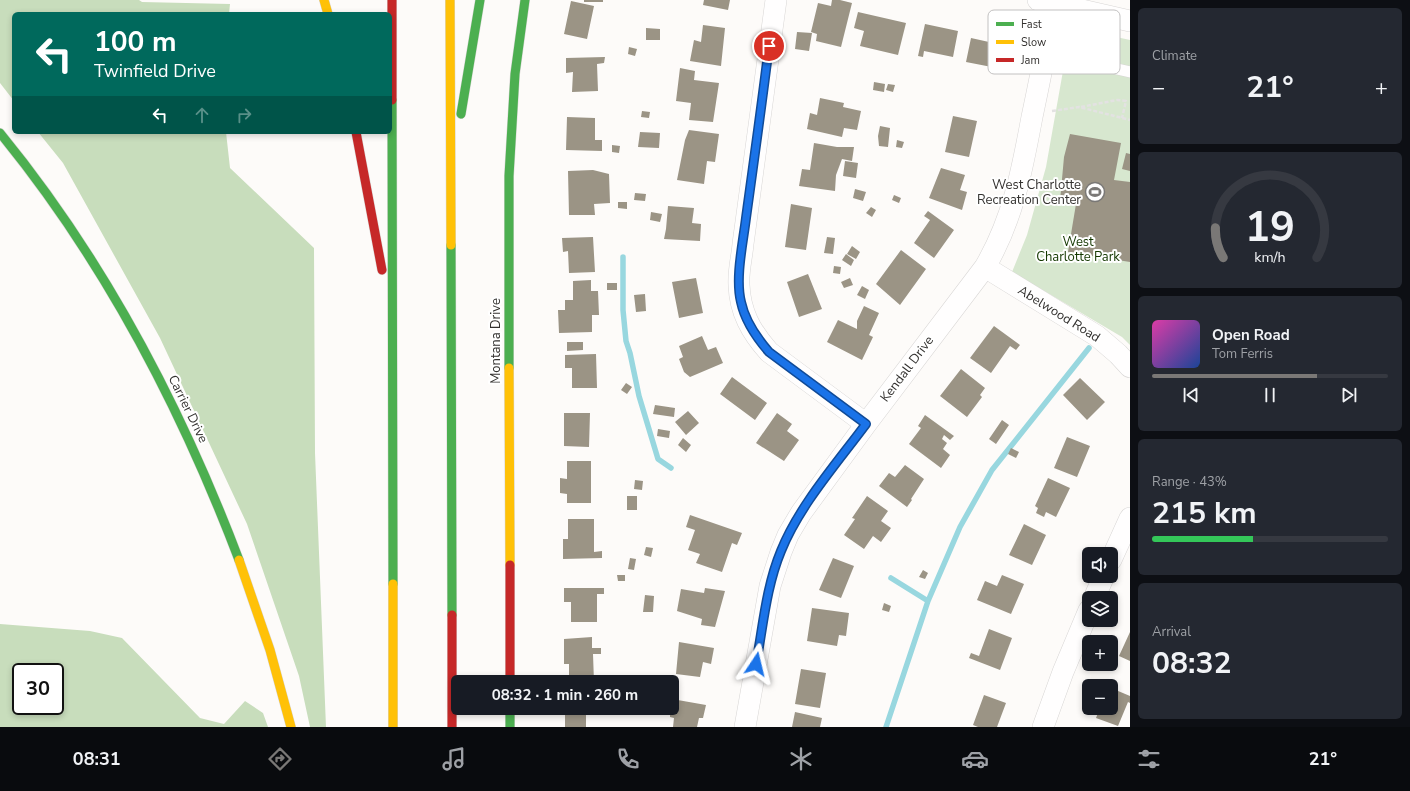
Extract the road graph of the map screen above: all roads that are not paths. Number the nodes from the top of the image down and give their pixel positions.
1 (324, 0) edge
2 (392, 0) edge
3 (450, 0) edge
4 (480, 0) edge
5 (525, 0) edge
6 (776, 0) edge
7 (1046, 2) edge
8 (1081, 10) edge
9 (327, 12) edge
10 (1120, 19) edge
11 (1130, 21) edge
12 (1120, 70) edge
13 (1130, 72) edge
14 (1042, 74) edge
15 (0, 133) edge
16 (356, 134) edge
17 (450, 172) junction
18 (985, 267) junction
19 (392, 324) junction
20 (1130, 367) edge
21 (866, 424) junction
22 (1130, 518) edge
23 (1117, 547) edge
24 (1082, 627) edge
25 (510, 675) edge
26 (510, 715) edge
27 (291, 727) edge
28 (393, 727) edge
29 (452, 727) edge
30 (510, 727) edge
31 (745, 727) edge
32 (1043, 727) edge

1 - 9 main road
2 - 19 main road
3 - 17 main road
4 - 17 main road
5 - 25 main road, Montana Drive
6 - 21 street
7 - 8 street
10 - 11 street
12 - 13 lane
14 - 18 street, Kendall Drive
15 - 27 main road, Carrier Drive
16 - 19 main road
17 - 29 main road
18 - 20 street, Abelwood Road
18 - 21 street, Kendall Drive
19 - 28 main road
21 - 31 street, Kendall Drive
22 - 23 street
24 - 32 street
26 - 30 main road

